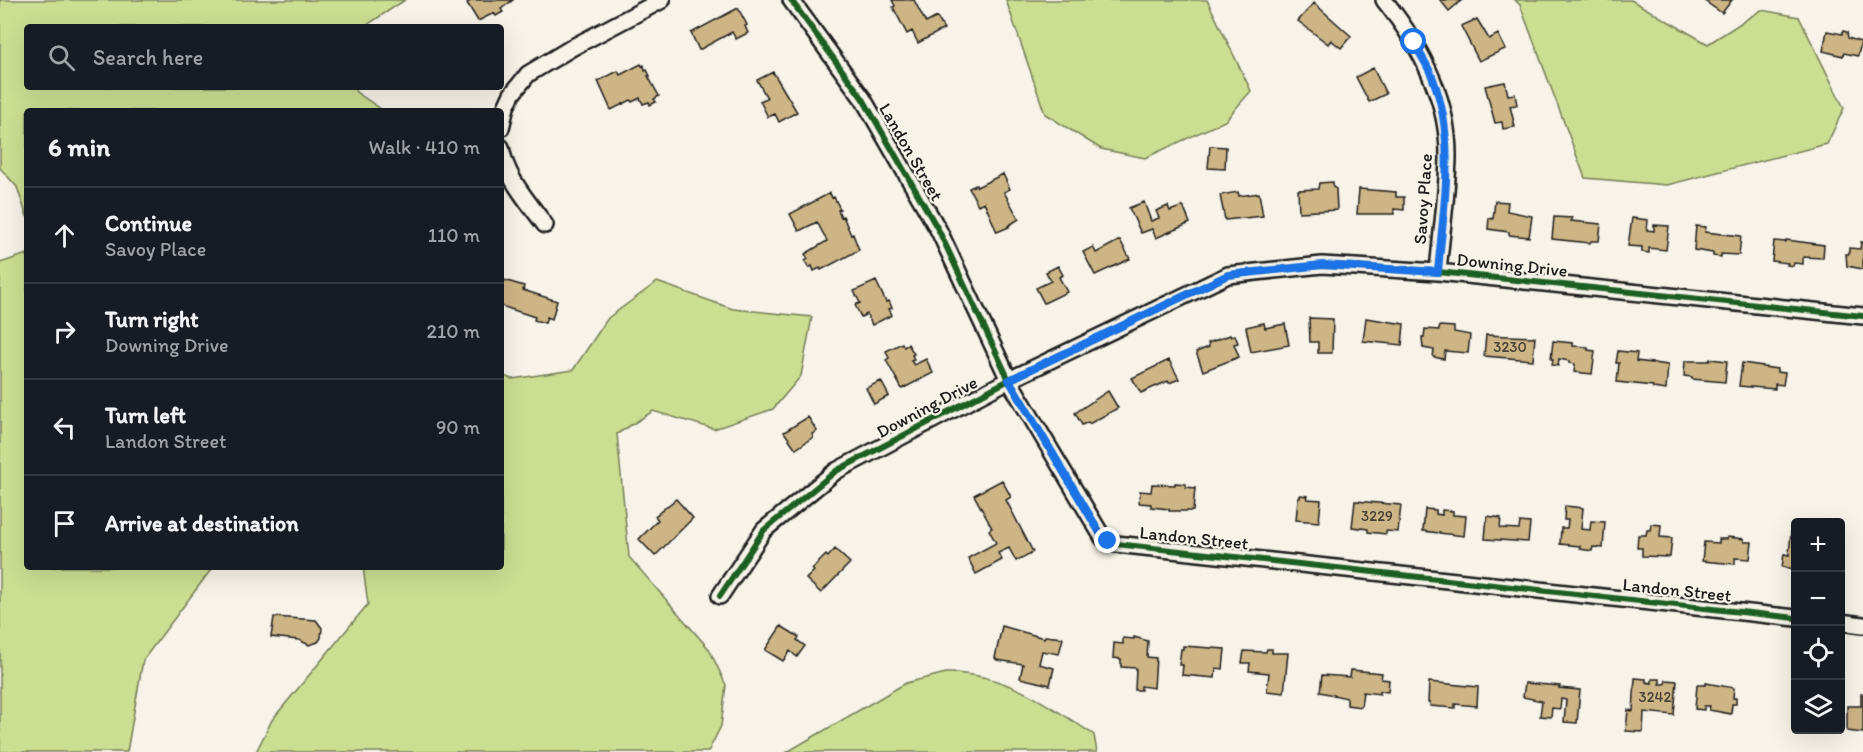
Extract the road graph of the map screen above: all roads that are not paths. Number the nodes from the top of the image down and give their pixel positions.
1 (662, 0) edge
2 (790, 0) edge
3 (1384, 0) edge
4 (504, 115) edge
5 (504, 160) edge
6 (545, 225) dead end
7 (1438, 272) junction
8 (1863, 316) edge
9 (1009, 380) junction
10 (720, 596) dead end
11 (1791, 617) edge
12 (1845, 623) edge
13 (1863, 625) edge

1 - 4 street
2 - 9 street, Landon Street
3 - 7 street, Savoy Place
5 - 6 street
7 - 8 street, Downing Drive
7 - 9 street, Downing Drive
9 - 10 street, Downing Drive
9 - 11 street, Landon Street
12 - 13 street

